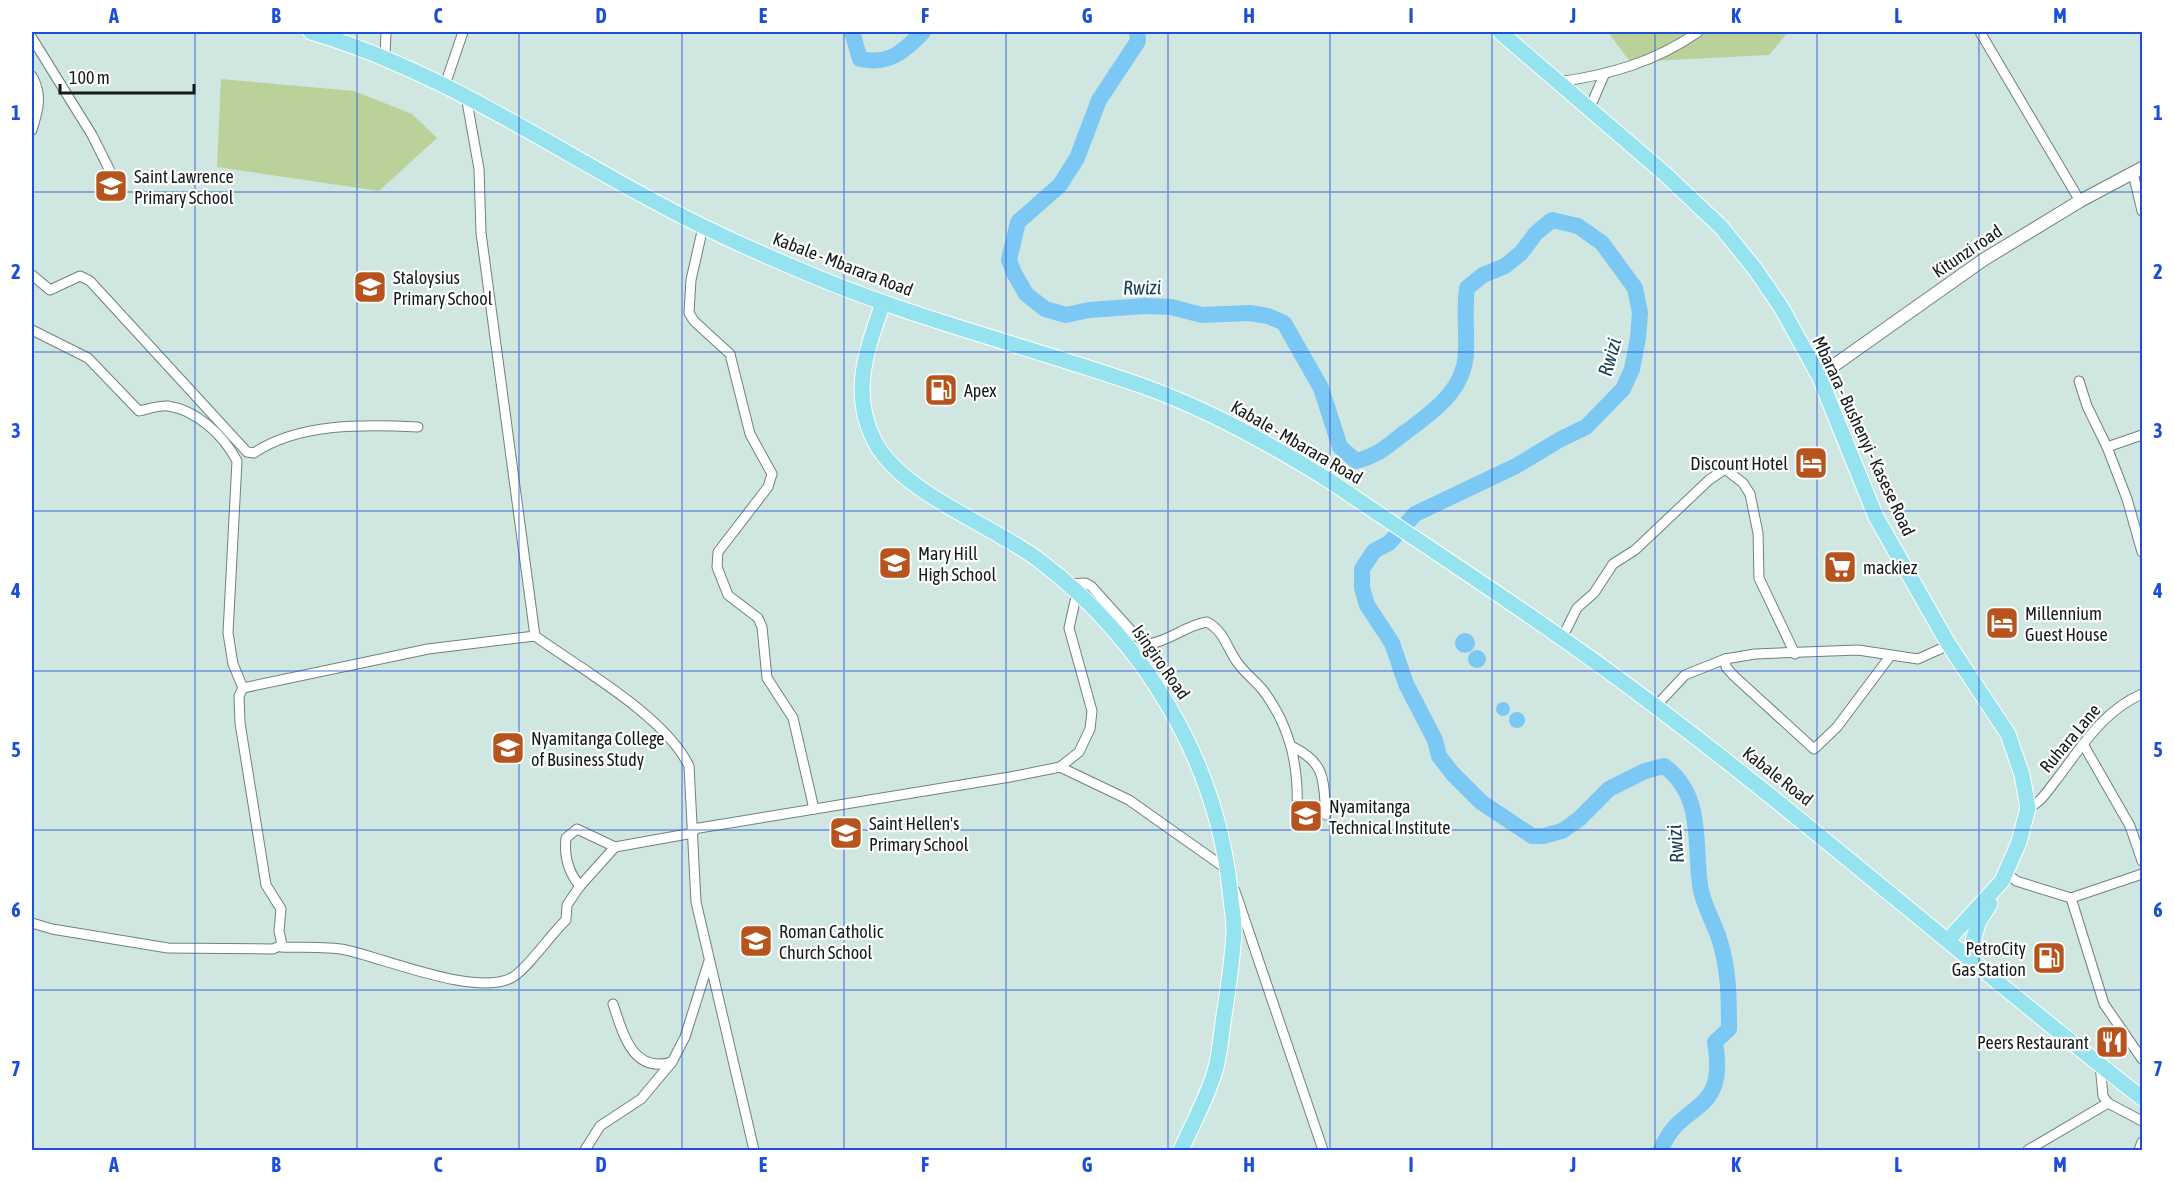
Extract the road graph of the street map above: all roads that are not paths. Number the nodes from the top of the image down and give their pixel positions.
1 (311, 32) edge
2 (386, 32) edge
3 (463, 32) edge
4 (1500, 32) edge
5 (1698, 32) edge
6 (1980, 32) edge
7 (32, 38) edge
8 (385, 57) junction
9 (1604, 75) junction
10 (32, 76) edge
11 (1558, 82) junction
12 (445, 86) junction
13 (466, 96) junction
14 (1589, 110) junction
15 (32, 130) edge
16 (2138, 170) edge
17 (120, 189) dead end
18 (2080, 201) junction
19 (2142, 211) edge
20 (703, 227) junction
21 (32, 275) edge
22 (883, 303) junction
23 (32, 330) edge
24 (1819, 376) junction
25 (2079, 381) dead end
26 (418, 427) dead end
27 (2142, 435) edge
28 (2107, 447) junction
29 (1371, 509) joint
30 (2142, 552) edge
31 (1073, 588) junction
32 (535, 636) junction
33 (1562, 640) junction
34 (1949, 645) junction
35 (1795, 654) junction
36 (1891, 655) junction
37 (1725, 659) junction
38 (243, 688) junction
39 (2142, 694) edge
40 (1656, 706) junction
41 (2083, 744) junction
42 (1293, 747) junction
43 (1060, 767) junction
44 (2031, 807) junction
45 (814, 809) junction
46 (1297, 810) dead end
47 (1326, 815) dead end
48 (693, 831) junction
49 (615, 847) junction
50 (2142, 861) edge
51 (1227, 869) junction
52 (2142, 874) edge
53 (2009, 875) junction
54 (580, 886) junction
55 (2071, 898) junction
56 (1971, 914) junction
57 (1927, 922) junction
58 (32, 923) edge
59 (1948, 940) junction
60 (281, 947) junction
61 (1969, 957) junction
62 (709, 960) junction
63 (613, 1004) dead end
64 (2142, 1059) edge
65 (672, 1062) junction
66 (2100, 1064) junction
67 (2142, 1098) edge
68 (2108, 1103) junction
69 (2142, 1121) edge
70 (2142, 1142) edge
71 (585, 1150) edge
72 (754, 1150) edge
73 (1181, 1150) edge
74 (1323, 1150) edge
75 (2028, 1150) edge
76 (2139, 1150) edge

1 - 8 main road, Kabale - Mbarara Road
2 - 8 street
3 - 12 street
4 - 11 main road, Mbarara - Bushenyi - Kasese Road
5 - 9 street
6 - 18 street
7 - 17 street
8 - 12 main road, Kabale - Mbarara Road
9 - 11 street
9 - 14 street
10 - 15 street
11 - 14 main road, Mbarara - Bushenyi - Kasese Road
12 - 13 main road, Kabale - Mbarara Road
13 - 20 main road, Kabale - Mbarara Road
13 - 32 street
14 - 24 main road, Mbarara - Bushenyi - Kasese Road
16 - 18 street, Kitunzi road
16 - 19 street
18 - 24 street, Kitunzi road
20 - 22 main road, Kabale - Mbarara Road
20 - 45 street
21 - 26 street
22 - 29 main road, Kabale - Mbarara Road
22 - 31 main road, Isingiro Road
23 - 38 street
24 - 34 main road, Mbarara - Bushenyi - Kasese Road
25 - 28 street
27 - 28 street
28 - 30 street
29 - 33 main road, Kabale Road
31 - 42 street
31 - 43 street
31 - 51 main road, Isingiro Road
32 - 38 street
32 - 48 street
33 - 35 street
33 - 40 main road, Kabale Road
34 - 36 street
34 - 44 main road, Mbarara - Bushenyi - Kasese Road
35 - 36 street
35 - 37 street
36 - 37 street
37 - 40 street
38 - 60 street
39 - 41 street, Ruhara Lane
40 - 57 main road, Kabale Road
41 - 44 street, Ruhara Lane
41 - 50 street
42 - 46 street
42 - 47 street
43 - 45 street
43 - 51 street
44 - 53 main road, Mbarara - Bushenyi - Kasese Road
45 - 48 street
48 - 49 street
48 - 62 street
49 - 54 street
49 - 54 street
51 - 73 main road, Isingiro Road
51 - 74 street
52 - 55 street
53 - 55 street
53 - 56 main road, Mbarara - Bushenyi - Kasese Road
53 - 61 main road, Mbarara - Bushenyi - Kasese Road
54 - 60 street
55 - 64 street
56 - 57 main road
56 - 59 main road, Mbarara - Bushenyi - Kasese Road
57 - 59 main road, Kabale Road
58 - 60 street
59 - 61 main road, Kabale Road
61 - 66 main road, Kabale Road
62 - 65 street
62 - 72 street
63 - 65 street
65 - 71 street
66 - 67 main road, Kabale Road
66 - 68 street
68 - 69 street
68 - 75 street
70 - 76 street

